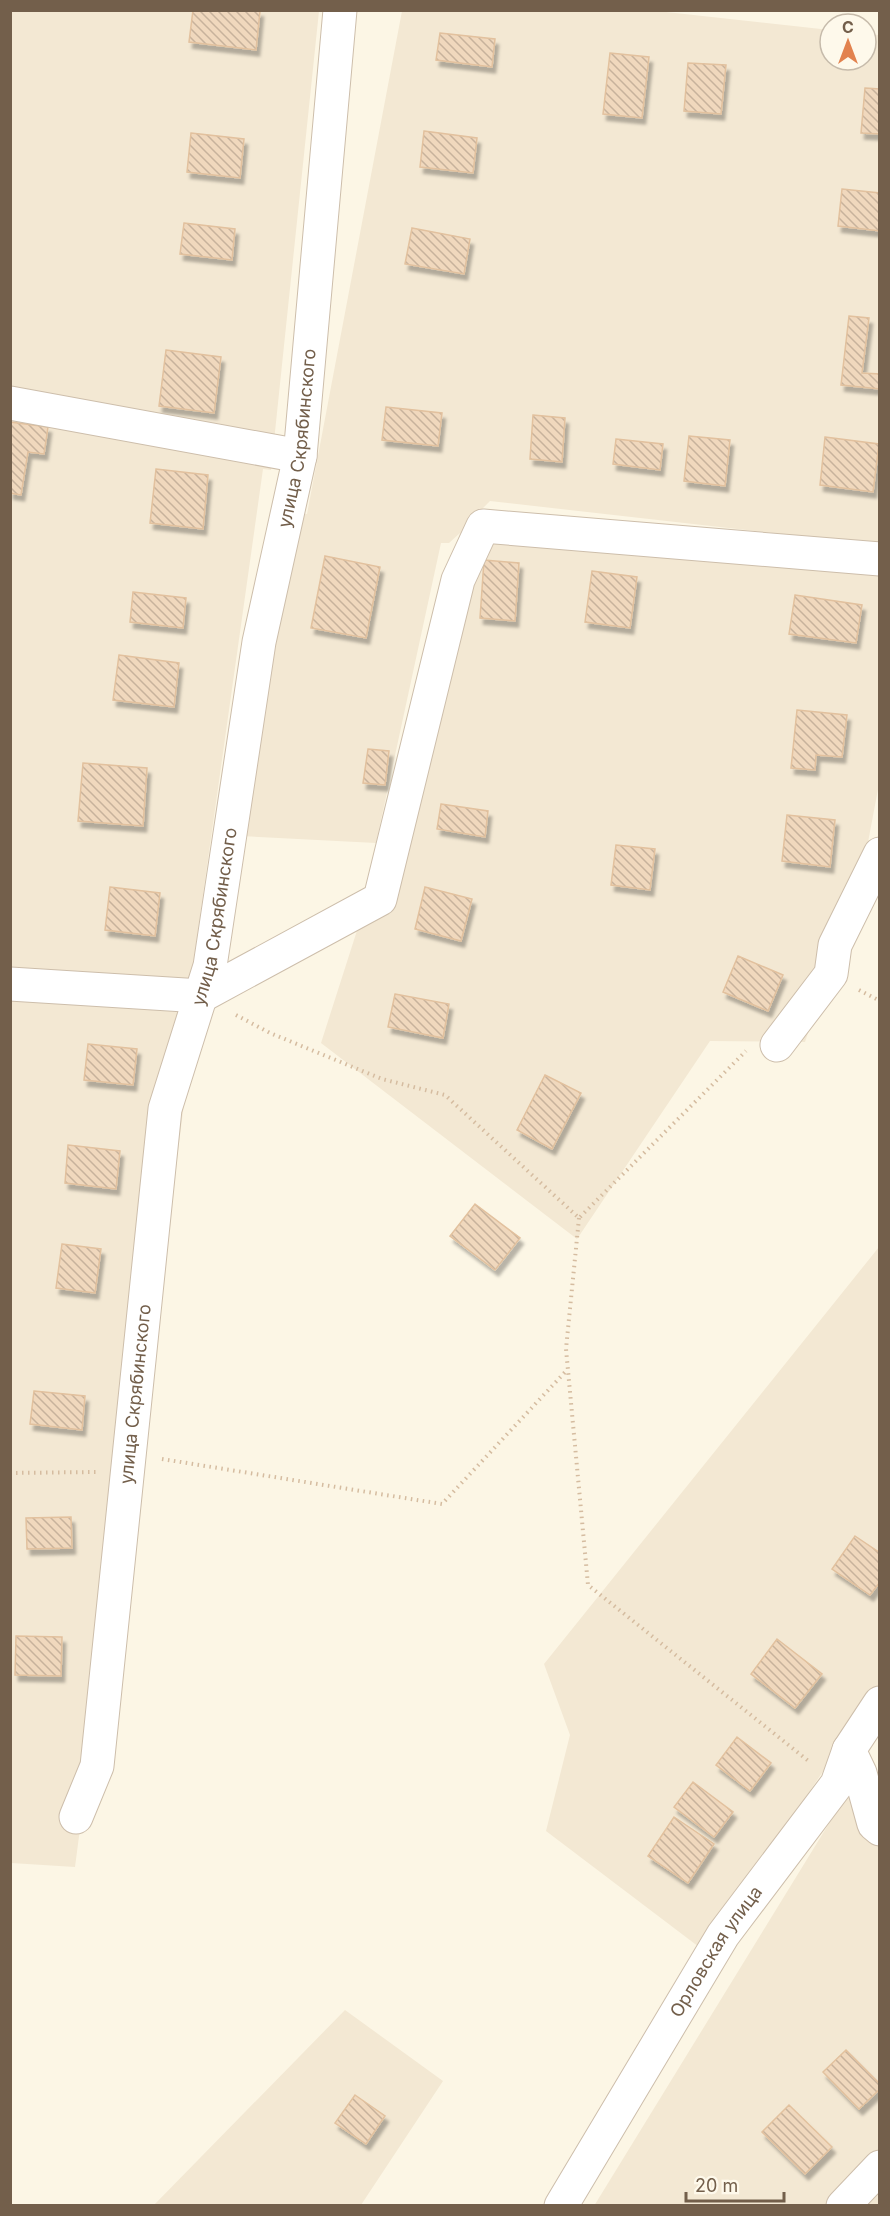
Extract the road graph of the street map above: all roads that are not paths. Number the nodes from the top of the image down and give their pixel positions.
1 (340, 10) edge
2 (10, 403) edge
3 (300, 456) junction
4 (879, 559) edge
5 (879, 854) edge
6 (10, 984) edge
7 (201, 996) junction
8 (762, 1048) road end
9 (879, 1703) edge
10 (849, 1750) junction
11 (76, 1817) dead end
12 (879, 1829) edge
13 (879, 2167) edge
14 (561, 2205) edge
15 (843, 2205) edge

1 - 3 street, улица Скрябинского
2 - 3 street
3 - 7 street, улица Скрябинского
4 - 7 street
5 - 8 street
6 - 7 street
7 - 11 street, улица Скрябинского
9 - 10 street, Орловская улица
10 - 12 street
10 - 14 street, Орловская улица
13 - 15 street

